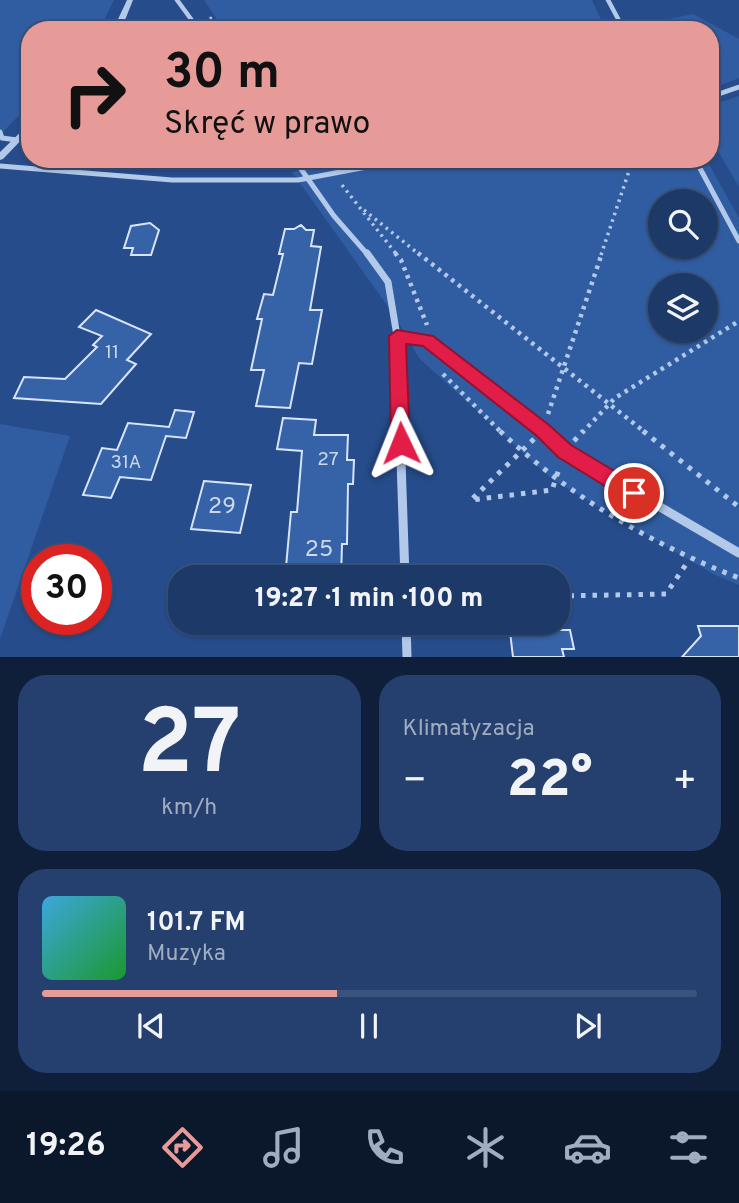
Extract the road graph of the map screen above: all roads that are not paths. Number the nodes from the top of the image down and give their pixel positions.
1 (130, 0) edge
2 (177, 0) edge
3 (608, 0) edge
4 (121, 21) edge
5 (192, 21) edge
6 (619, 21) edge
7 (739, 87) edge
8 (719, 94) edge
9 (0, 132) edge
10 (21, 136) edge
11 (17, 140) junction
12 (0, 158) edge
13 (0, 166) edge
14 (21, 168) edge
15 (25, 168) edge
16 (301, 168) edge
17 (361, 168) edge
18 (700, 168) edge
19 (308, 178) junction
20 (739, 241) edge
21 (397, 336) junction
22 (739, 554) edge
23 (405, 565) edge
24 (406, 635) edge
25 (407, 657) edge

1 - 4 street
2 - 5 street
3 - 6 street
7 - 8 street
9 - 11 street
10 - 11 street
11 - 12 street
13 - 14 street
15 - 19 street
16 - 19 street
17 - 19 street
18 - 20 street
19 - 21 street
21 - 22 street
21 - 23 street
24 - 25 street

